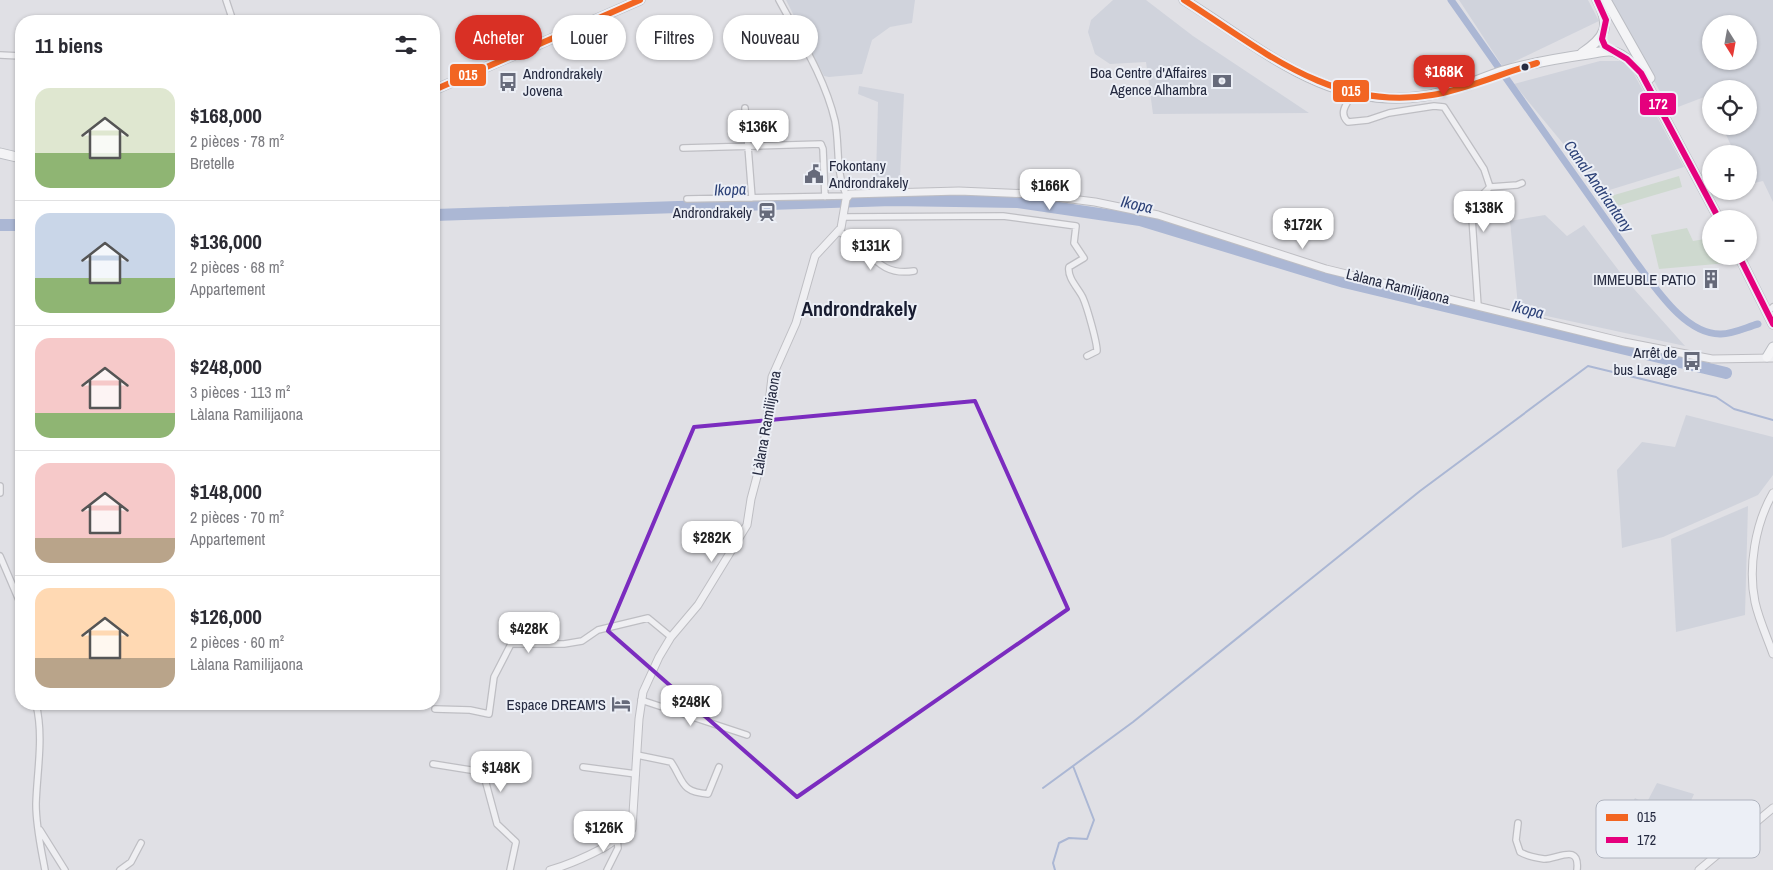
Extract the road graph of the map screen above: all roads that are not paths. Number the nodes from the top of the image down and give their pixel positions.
1 (226, 0) edge
2 (640, 0) edge
3 (779, 0) edge
4 (1184, 0) edge
5 (1597, 0) edge
6 (1606, 0) edge
7 (231, 15) edge
8 (1626, 33) junction
9 (1603, 34) junction
10 (1612, 51) junction
11 (0, 55) edge
12 (1579, 55) junction
13 (15, 56) edge
14 (440, 87) edge
15 (1353, 94) junction
16 (745, 108) dead end
17 (748, 146) junction
18 (683, 148) dead end
19 (0, 153) edge
20 (15, 157) edge
21 (1522, 183) dead end
22 (1490, 187) junction
23 (825, 197) junction
24 (846, 197) junction
25 (752, 198) junction
26 (687, 199) dead end
27 (1714, 210) edge
28 (1719, 210) edge
29 (843, 218) junction
30 (838, 232) junction
31 (1744, 265) edge
32 (1749, 265) edge
33 (914, 271) dead end
34 (1478, 306) junction
35 (1773, 309) edge
36 (1773, 324) edge
37 (1773, 347) edge
38 (1088, 356) dead end
39 (1770, 357) edge
40 (0, 486) edge
41 (0, 493) edge
42 (1773, 493) edge
43 (0, 556) edge
44 (15, 591) edge
45 (671, 637) junction
46 (1773, 654) edge
47 (641, 700) junction
48 (440, 709) edge
49 (37, 710) edge
50 (748, 735) dead end
51 (637, 755) junction
52 (432, 764) dead end
53 (583, 767) dead end
54 (718, 767) dead end
55 (636, 774) junction
56 (1773, 808) edge
57 (1760, 819) edge
58 (1518, 823) dead end
59 (36, 824) junction
60 (617, 838) junction
61 (141, 843) dead end
62 (1713, 858) edge
63 (45, 870) edge
64 (65, 870) edge
65 (120, 870) edge
66 (510, 870) edge
67 (550, 870) edge
68 (607, 870) edge
69 (1577, 870) edge
70 (1699, 870) edge

1 - 7 street
2 - 14 main road
3 - 24 street
4 - 15 main road
5 - 9 main road
6 - 8 main road
8 - 9 main road
8 - 10 main road
8 - 28 main road
9 - 10 main road
9 - 12 main road
10 - 12 main road
10 - 27 main road
11 - 13 street
12 - 15 main road
15 - 22 street
16 - 17 street
17 - 18 street
17 - 23 street
17 - 25 street
19 - 20 main road
21 - 22 street
22 - 34 street
23 - 24 street
23 - 25 street
24 - 29 street, Làlana Ramilijaona
24 - 34 street, Làlana Ramilijaona
25 - 26 street
29 - 30 street, Làlana Ramilijaona
29 - 38 street
30 - 33 street
30 - 45 street, Làlana Ramilijaona
31 - 36 main road
32 - 35 main road
34 - 39 street, Làlana Ramilijaona
37 - 39 main road
40 - 41 street
42 - 46 street
43 - 44 street
45 - 47 street, Làlana Ramilijaona
45 - 48 street
47 - 50 street
47 - 51 street, Làlana Ramilijaona
49 - 59 street
51 - 54 street
51 - 55 street, Làlana Ramilijaona
52 - 66 street
53 - 55 street
55 - 60 street, Làlana Ramilijaona
56 - 57 street
58 - 69 street
59 - 63 street
59 - 64 street
60 - 67 street, Làlana Ramilijaona
60 - 68 street
61 - 65 street
62 - 70 street

